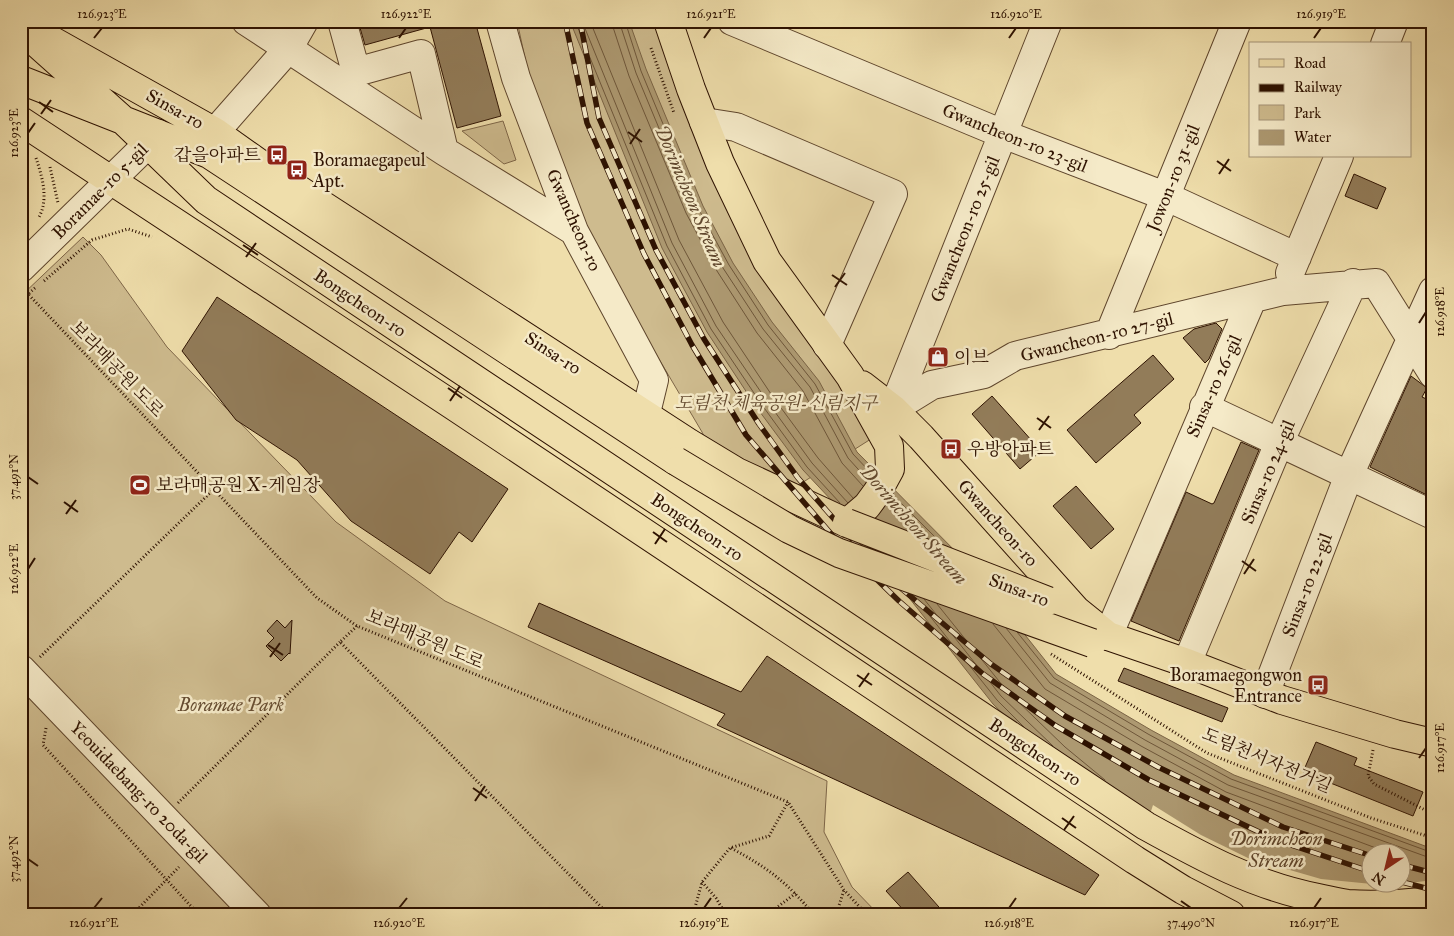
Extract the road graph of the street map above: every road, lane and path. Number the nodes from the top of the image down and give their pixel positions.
1 (246, 21) edge
2 (304, 21) edge
3 (342, 21) edge
4 (500, 21) edge
5 (668, 21) edge
6 (732, 21) edge
7 (1048, 21) edge
8 (1238, 21) edge
9 (1394, 21) edge
10 (21, 24) edge
11 (21, 29) edge
12 (1386, 42) edge
13 (288, 49) junction
14 (21, 80) edge
15 (21, 121) edge
16 (124, 121) junction
17 (704, 122) junction
18 (215, 132) junction
19 (1003, 134) junction
20 (152, 139) junction
21 (444, 151) junction
22 (35, 153) dead end
23 (1338, 158) edge
24 (50, 166) dead end
25 (110, 182) junction
26 (1164, 196) junction
27 (37, 220) dead end
28 (71, 220) junction
29 (574, 231) junction
30 (1297, 257) junction
31 (21, 268) edge
32 (1353, 284) junction
33 (1283, 290) junction
34 (1433, 290) edge
35 (1252, 299) junction
36 (1109, 335) junction
37 (1411, 339) junction
38 (827, 345) junction
39 (1433, 374) edge
40 (850, 376) junction
41 (1204, 407) junction
42 (893, 409) junction
43 (646, 413) junction
44 (1279, 443) junction
45 (683, 452) junction
46 (1349, 475) junction
47 (214, 488) junction
48 (1433, 515) edge
49 (847, 522) junction
50 (1076, 611) junction
51 (357, 626) junction
52 (1100, 640) junction
53 (340, 642) junction
54 (1051, 654) dead end
55 (1187, 664) junction
56 (23, 671) edge
57 (1266, 694) junction
58 (51, 700) junction
59 (1433, 743) edge
60 (1373, 749) dead end
61 (788, 802) junction
62 (1433, 814) edge
63 (163, 817) junction
64 (1433, 838) edge
65 (730, 848) junction
66 (196, 850) junction
67 (166, 880) junction
68 (702, 882) junction
69 (844, 890) junction
70 (796, 893) junction
71 (1433, 901) edge
72 (132, 915) edge
73 (199, 915) edge
74 (257, 915) edge
75 (609, 915) edge
76 (693, 915) edge
77 (726, 915) edge
78 (767, 915) edge
79 (814, 915) edge
80 (836, 915) edge
81 (867, 915) edge
82 (1231, 915) edge

1 - 13 street
2 - 13 street
3 - 21 street
4 - 29 street, Gwancheon-ro
5 - 17 main road, Gwancheon-ro
6 - 19 street, Gwancheon-ro 23-gil
7 - 19 street, Gwancheon-ro 25-gil
8 - 26 street, Jowon-ro 31-gil
9 - 12 street
10 - 18 main road, Sinsa-ro
11 - 16 main road, Bongcheon-ro
13 - 18 street
13 - 21 street
14 - 16 main road, Sinsa-ro
15 - 25 main road, Bongcheon-ro
16 - 20 main road, Bongcheon-ro
17 - 38 main road, Gwancheon-ro
17 - 38 street
18 - 43 main road, Sinsa-ro
19 - 26 street, Gwancheon-ro 23-gil
19 - 42 street, Gwancheon-ro 25-gil
20 - 25 street, Boramae-ro 5-gil
20 - 45 main road, Sinsa-ro
20 - 71 main road, Bongcheon-ro
21 - 29 street
22 - 27 path
23 - 30 street
24 - 28 path
25 - 28 street, Boramae-ro 5-gil
25 - 82 main road, Bongcheon-ro
26 - 30 street, Gwancheon-ro 23-gil
26 - 36 street, Jowon-ro 31-gil
28 - 31 street, Boramae-ro 5-gil
28 - 47 path, 보라매공원 도로
29 - 43 street, Gwancheon-ro
30 - 33 street
32 - 33 street
32 - 37 street
32 - 44 street, Sinsa-ro 24-gil
33 - 35 street
34 - 37 street, Sinsa-ro 22-gil
35 - 36 street, Gwancheon-ro 27-gil
35 - 41 street, Sinsa-ro 26-gil
36 - 42 street, Gwancheon-ro 27-gil
37 - 39 street
37 - 46 street, Sinsa-ro 22-gil
38 - 40 main road, Gwancheon-ro
40 - 42 main road, Gwancheon-ro
40 - 49 main road, Gwancheon-ro
41 - 44 street
41 - 52 street, Sinsa-ro 26-gil
42 - 50 main road, Gwancheon-ro
43 - 45 main road, Sinsa-ro
44 - 46 street
44 - 55 street, Sinsa-ro 24-gil
45 - 49 main road, Sinsa-ro
45 - 52 main road, Sinsa-ro, bridge
46 - 48 street
46 - 57 street, Sinsa-ro 22-gil
47 - 51 path, 보라매공원 도로
47 - 56 path
49 - 50 main road, Sinsa-ro, bridge
50 - 52 main road, Sinsa-ro
51 - 53 path
51 - 61 path, 보라매공원 도로
52 - 55 main road, Sinsa-ro
53 - 63 path
53 - 75 path
54 - 64 path, 도림천서자전거길
55 - 57 main road, Sinsa-ro
56 - 58 street, Yeouidaebang-ro 20da-gil
57 - 59 main road, Sinsa-ro
58 - 63 street, Yeouidaebang-ro 20da-gil
58 - 67 path
60 - 62 path
61 - 65 path
61 - 69 path
63 - 66 street, Yeouidaebang-ro 20da-gil
65 - 68 path
65 - 70 path
66 - 67 path
66 - 74 street, Yeouidaebang-ro 20da-gil
67 - 72 path
67 - 73 path
68 - 76 path
68 - 77 path
69 - 80 path
69 - 81 path
70 - 78 path
70 - 79 path

